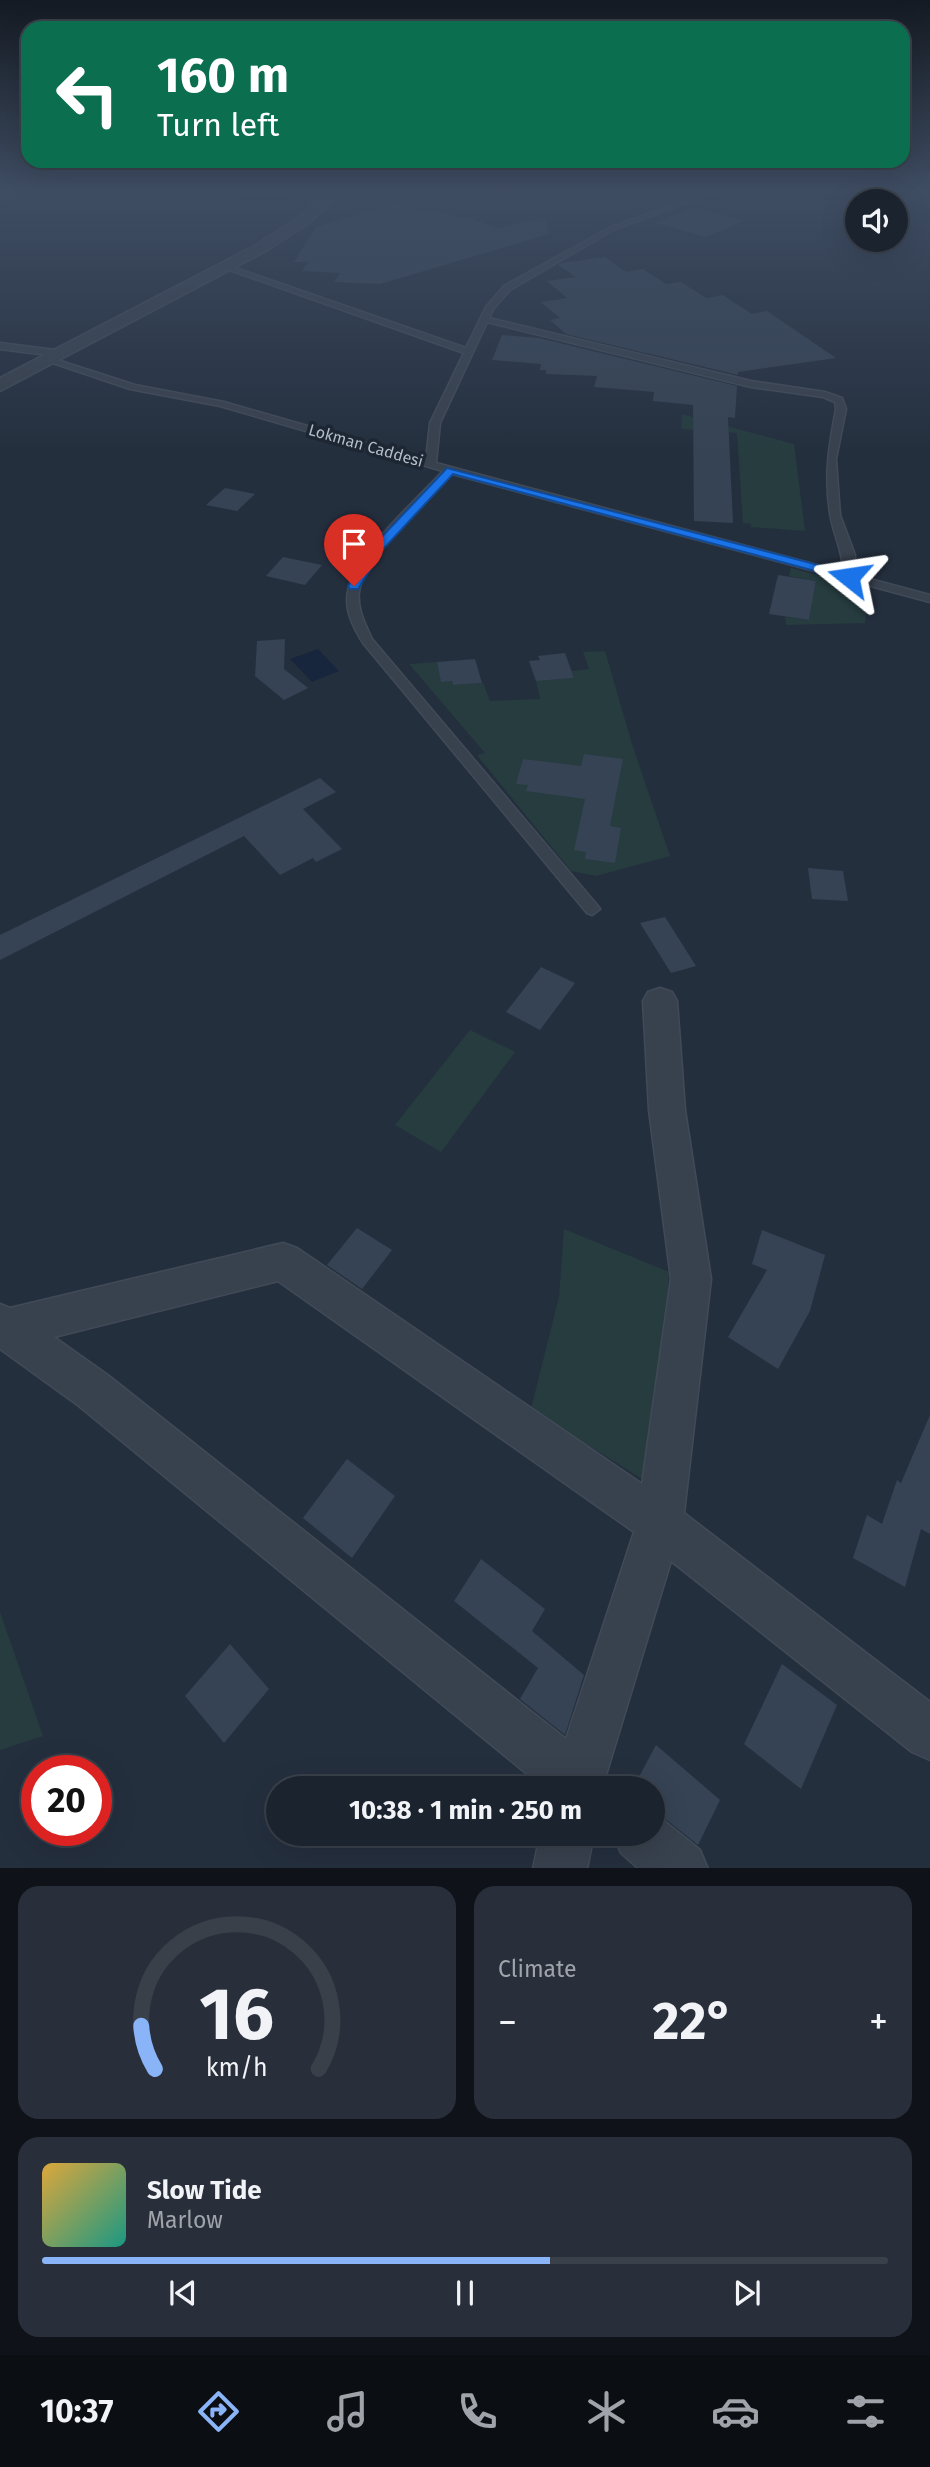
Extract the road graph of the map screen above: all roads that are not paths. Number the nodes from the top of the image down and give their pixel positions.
1 (204, 278) edge
2 (262, 278) edge
3 (524, 278) edge
4 (484, 319) junction
5 (0, 346) edge
6 (468, 351) junction
7 (50, 356) junction
8 (0, 386) edge
9 (431, 464) junction
10 (450, 470) junction
11 (849, 577) junction
12 (930, 599) edge
13 (592, 909) dead end
14 (660, 1001) dead end
15 (4, 1327) edge
16 (660, 1522) junction
17 (930, 1734) edge
18 (567, 1776) edge
19 (582, 1776) edge
20 (564, 1846) edge
21 (654, 1846) edge
22 (560, 1868) edge
23 (681, 1868) edge

1 - 7 street
2 - 6 lane
3 - 4 lane
4 - 6 lane
4 - 11 lane
5 - 7 lane, Lokman Caddesi
6 - 9 lane
7 - 8 street
7 - 9 lane, Lokman Caddesi
9 - 10 lane, Lokman Caddesi
10 - 11 lane, Lokman Caddesi
10 - 13 lane
11 - 12 lane, Lokman Caddesi
14 - 16 street
15 - 16 street
15 - 18 street
16 - 17 street
16 - 19 street
20 - 22 street
21 - 23 street

